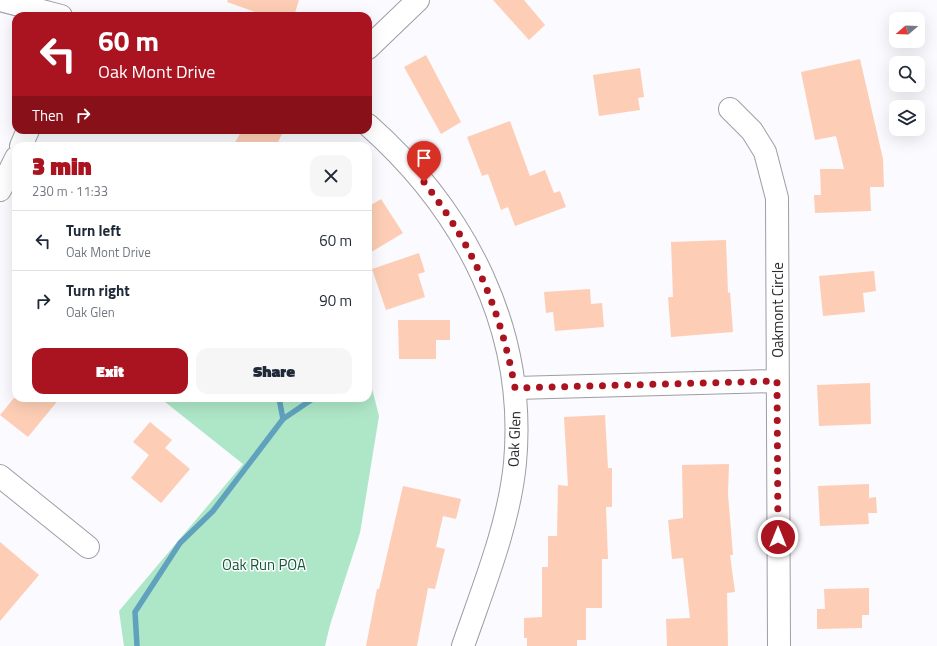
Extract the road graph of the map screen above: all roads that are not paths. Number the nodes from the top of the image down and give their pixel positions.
1 (0, 0) edge
2 (418, 0) edge
3 (46, 12) edge
4 (372, 44) edge
5 (730, 109) dead end
6 (372, 129) edge
7 (12, 166) edge
8 (0, 190) edge
9 (777, 381) junction
10 (515, 388) junction
11 (0, 476) edge
12 (88, 547) dead end
13 (463, 646) edge
14 (779, 646) edge

1 - 3 street
2 - 4 street
5 - 9 street, Oakmont Circle
6 - 10 street, Oak Glen
7 - 8 street
9 - 10 street
9 - 14 street, Oakmont Circle
10 - 13 street, Oak Glen
11 - 12 street

